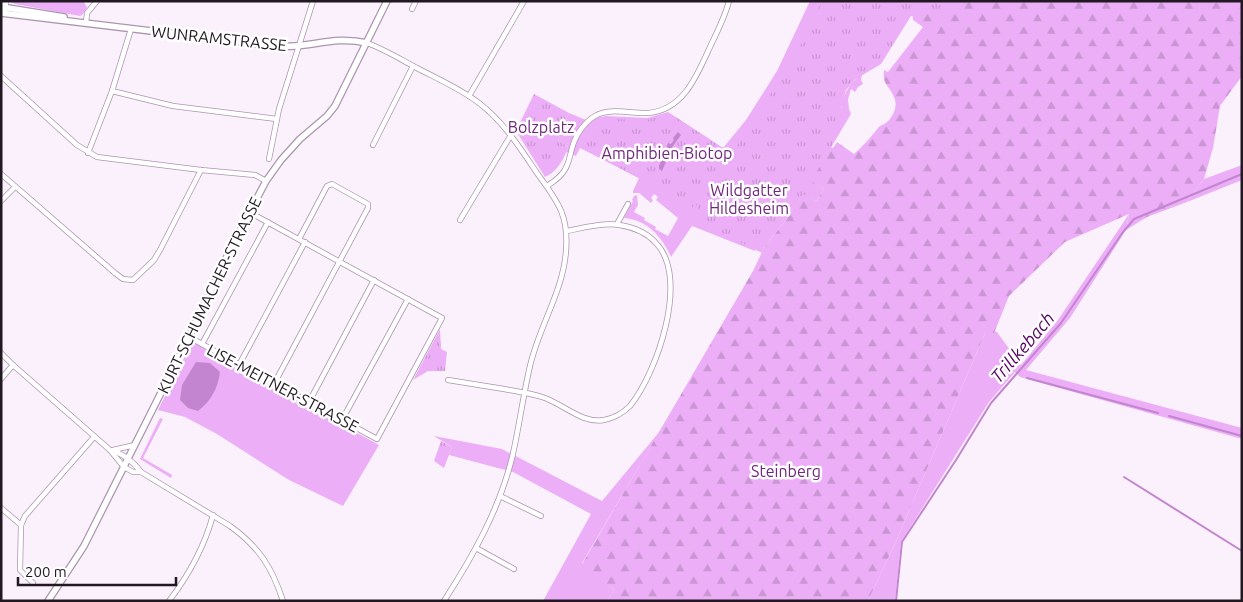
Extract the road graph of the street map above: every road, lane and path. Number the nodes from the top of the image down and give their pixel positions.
1 (89, 1) edge
2 (313, 1) edge
3 (387, 1) edge
4 (416, 1) edge
5 (524, 1) edge
6 (729, 1) edge
7 (96, 3) edge
8 (3, 8) edge
9 (412, 9) dead end
10 (70, 21) junction
11 (86, 23) junction
12 (131, 29) junction
13 (367, 42) junction
14 (299, 46) junction
15 (413, 66) junction
16 (1, 76) edge
17 (112, 91) junction
18 (469, 96) junction
19 (277, 119) junction
20 (511, 135) junction
21 (373, 145) dead end
22 (88, 153) junction
23 (269, 159) dead end
24 (202, 170) junction
25 (2, 175) edge
26 (266, 181) junction
27 (546, 186) junction
28 (15, 187) junction
29 (1, 201) edge
30 (628, 204) dead end
31 (249, 212) junction
32 (460, 220) dead end
33 (268, 222) junction
34 (617, 224) junction
35 (567, 230) junction
36 (299, 238) junction
37 (306, 242) junction
38 (340, 261) junction
39 (374, 280) junction
40 (408, 299) junction
41 (188, 337) junction
42 (202, 344) junction
43 (1, 353) edge
44 (13, 365) junction
45 (239, 365) junction
46 (1, 379) edge
47 (448, 380) dead end
48 (274, 384) junction
49 (524, 393) junction
50 (308, 402) junction
51 (342, 420) junction
52 (94, 437) junction
53 (135, 445) junction
54 (111, 450) junction
55 (128, 459) junction
56 (124, 467) junction
57 (141, 472) junction
58 (500, 496) junction
59 (1, 508) edge
60 (212, 515) junction
61 (541, 516) dead end
62 (21, 525) junction
63 (476, 548) junction
64 (514, 569) dead end
65 (33, 583) dead end
66 (447, 600) edge
67 (48, 601) edge
68 (169, 601) edge
69 (282, 601) edge

1 - 7 street
2 - 14 street
3 - 13 main road, KURT-SCHUMACHER-STRASSE
4 - 9 street
5 - 18 street
6 - 27 street
7 - 11 street
8 - 10 main road, WUNRAMSTRASSE
8 - 10 main road, WUNRAMSTRASSE
10 - 11 main road, WUNRAMSTRASSE
11 - 12 main road, WUNRAMSTRASSE
12 - 14 main road, WUNRAMSTRASSE
12 - 17 street
13 - 14 main road, WUNRAMSTRASSE
13 - 15 street
13 - 26 main road, KURT-SCHUMACHER-STRASSE
14 - 19 street
15 - 18 street
15 - 21 street
16 - 22 street
17 - 19 street
17 - 22 street
18 - 20 street
19 - 23 street
20 - 27 street
20 - 32 street
22 - 24 street
24 - 26 street
24 - 28 street
25 - 28 street
26 - 31 main road, KURT-SCHUMACHER-STRASSE
27 - 35 street
28 - 29 street
30 - 34 street
31 - 33 street
31 - 41 main road, KURT-SCHUMACHER-STRASSE
33 - 36 street
33 - 42 street
34 - 35 street
34 - 49 street
35 - 49 street
36 - 37 street
36 - 38 street
37 - 38 street
37 - 45 street
38 - 39 street
38 - 48 street
39 - 40 street
39 - 50 street
40 - 51 street
40 - 51 street, LISE-MEITNER-STRASSE
41 - 42 street, LISE-MEITNER-STRASSE
41 - 53 main road, KURT-SCHUMACHER-STRASSE
42 - 45 street, LISE-MEITNER-STRASSE
43 - 44 street
44 - 46 street
44 - 52 street
45 - 48 street, LISE-MEITNER-STRASSE
47 - 49 street
48 - 50 street, LISE-MEITNER-STRASSE
49 - 58 street
50 - 51 street, LISE-MEITNER-STRASSE
52 - 54 street
52 - 62 street
53 - 54 street
53 - 55 main road, KURT-SCHUMACHER-STRASSE
54 - 55 street
54 - 56 street
55 - 56 main road, KURT-SCHUMACHER-STRASSE
55 - 57 street
56 - 57 street
56 - 67 main road, KURT-SCHUMACHER-STRASSE
57 - 60 street
58 - 61 street
58 - 63 street
59 - 62 street
60 - 68 street
60 - 69 street
62 - 65 street
63 - 64 street
63 - 66 street

